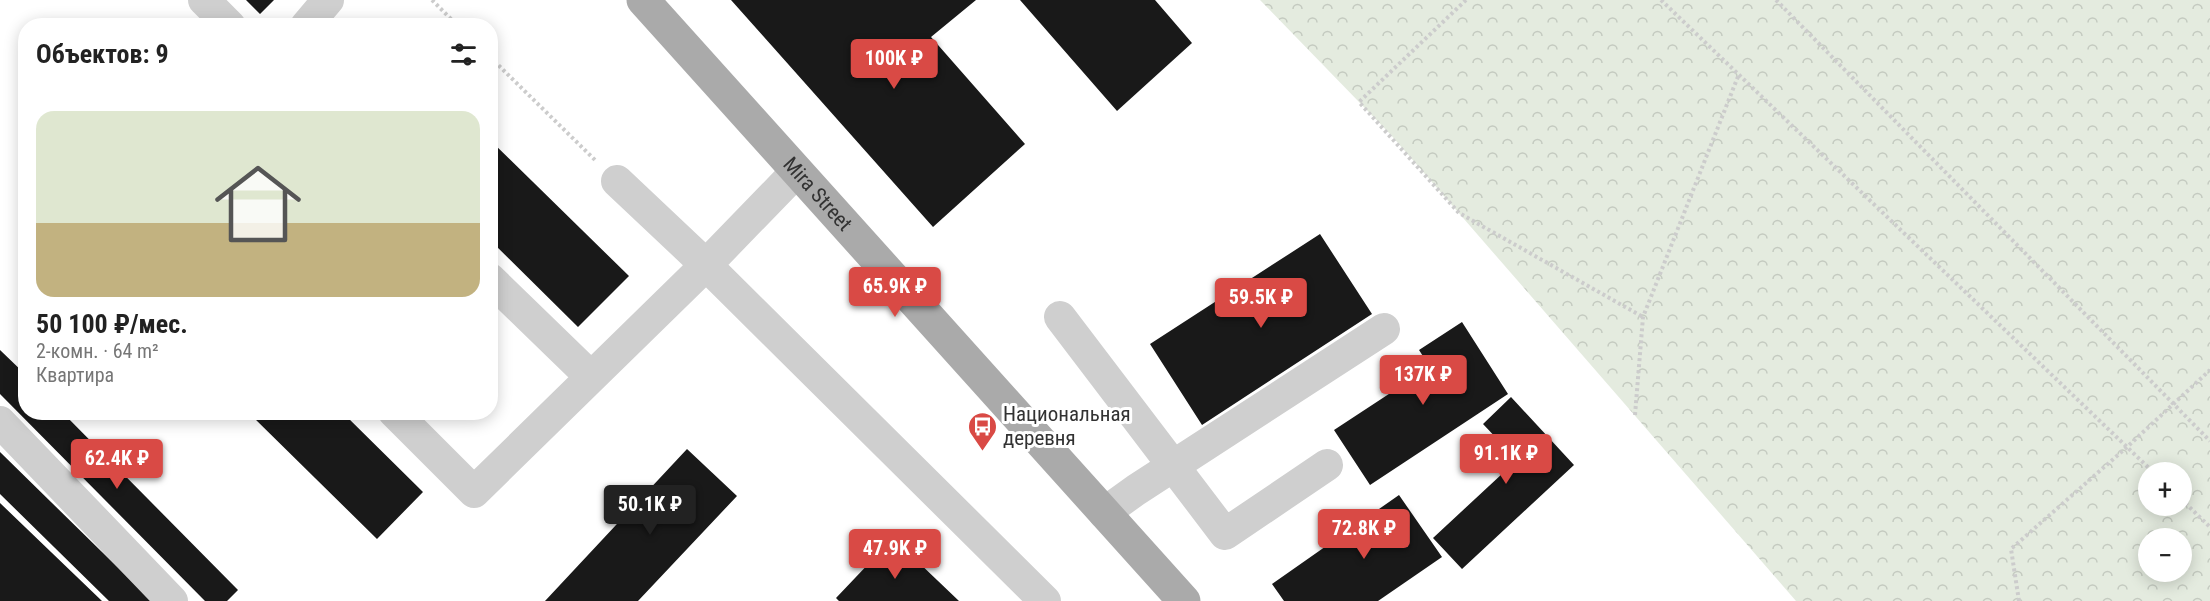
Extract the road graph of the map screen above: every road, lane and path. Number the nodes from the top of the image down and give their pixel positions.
1 (204, 0) edge
2 (328, 0) edge
3 (432, 0) edge
4 (643, 0) edge
5 (1466, 0) edge
6 (1661, 0) edge
7 (1776, 0) edge
8 (222, 18) edge
9 (313, 18) edge
10 (450, 18) edge
11 (498, 65) edge
12 (1739, 74) junction
13 (798, 171) junction
14 (617, 181) joint
15 (706, 265) junction
16 (498, 287) edge
17 (1059, 317) dead end
18 (1643, 317) junction
19 (1384, 329) dead end
20 (2210, 370) edge
21 (591, 377) junction
22 (1635, 415) dead end
23 (402, 420) edge
24 (0, 422) edge
25 (2210, 441) edge
26 (2127, 447) junction
27 (2143, 462) edge
28 (1173, 465) junction
29 (1327, 465) dead end
30 (2192, 510) edge
31 (1104, 513) junction
32 (2210, 527) edge
33 (172, 601) edge
34 (1045, 601) edge
35 (1184, 601) edge
36 (2019, 601) edge

1 - 8 lane
2 - 9 lane
3 - 10 path
4 - 13 main road, Mira Street
5 - 18 path
6 - 12 path
7 - 25 path
11 - 14 path
12 - 18 path
12 - 26 path
13 - 15 lane
13 - 31 main road, Mira Street
14 - 15 lane
15 - 21 lane
15 - 34 lane
16 - 21 lane
17 - 28 lane
18 - 22 path
19 - 28 lane
20 - 26 path
21 - 23 lane
24 - 33 lane
26 - 27 path
26 - 36 path
28 - 29 lane
28 - 31 lane
30 - 32 path
31 - 35 main road, Mira Street

